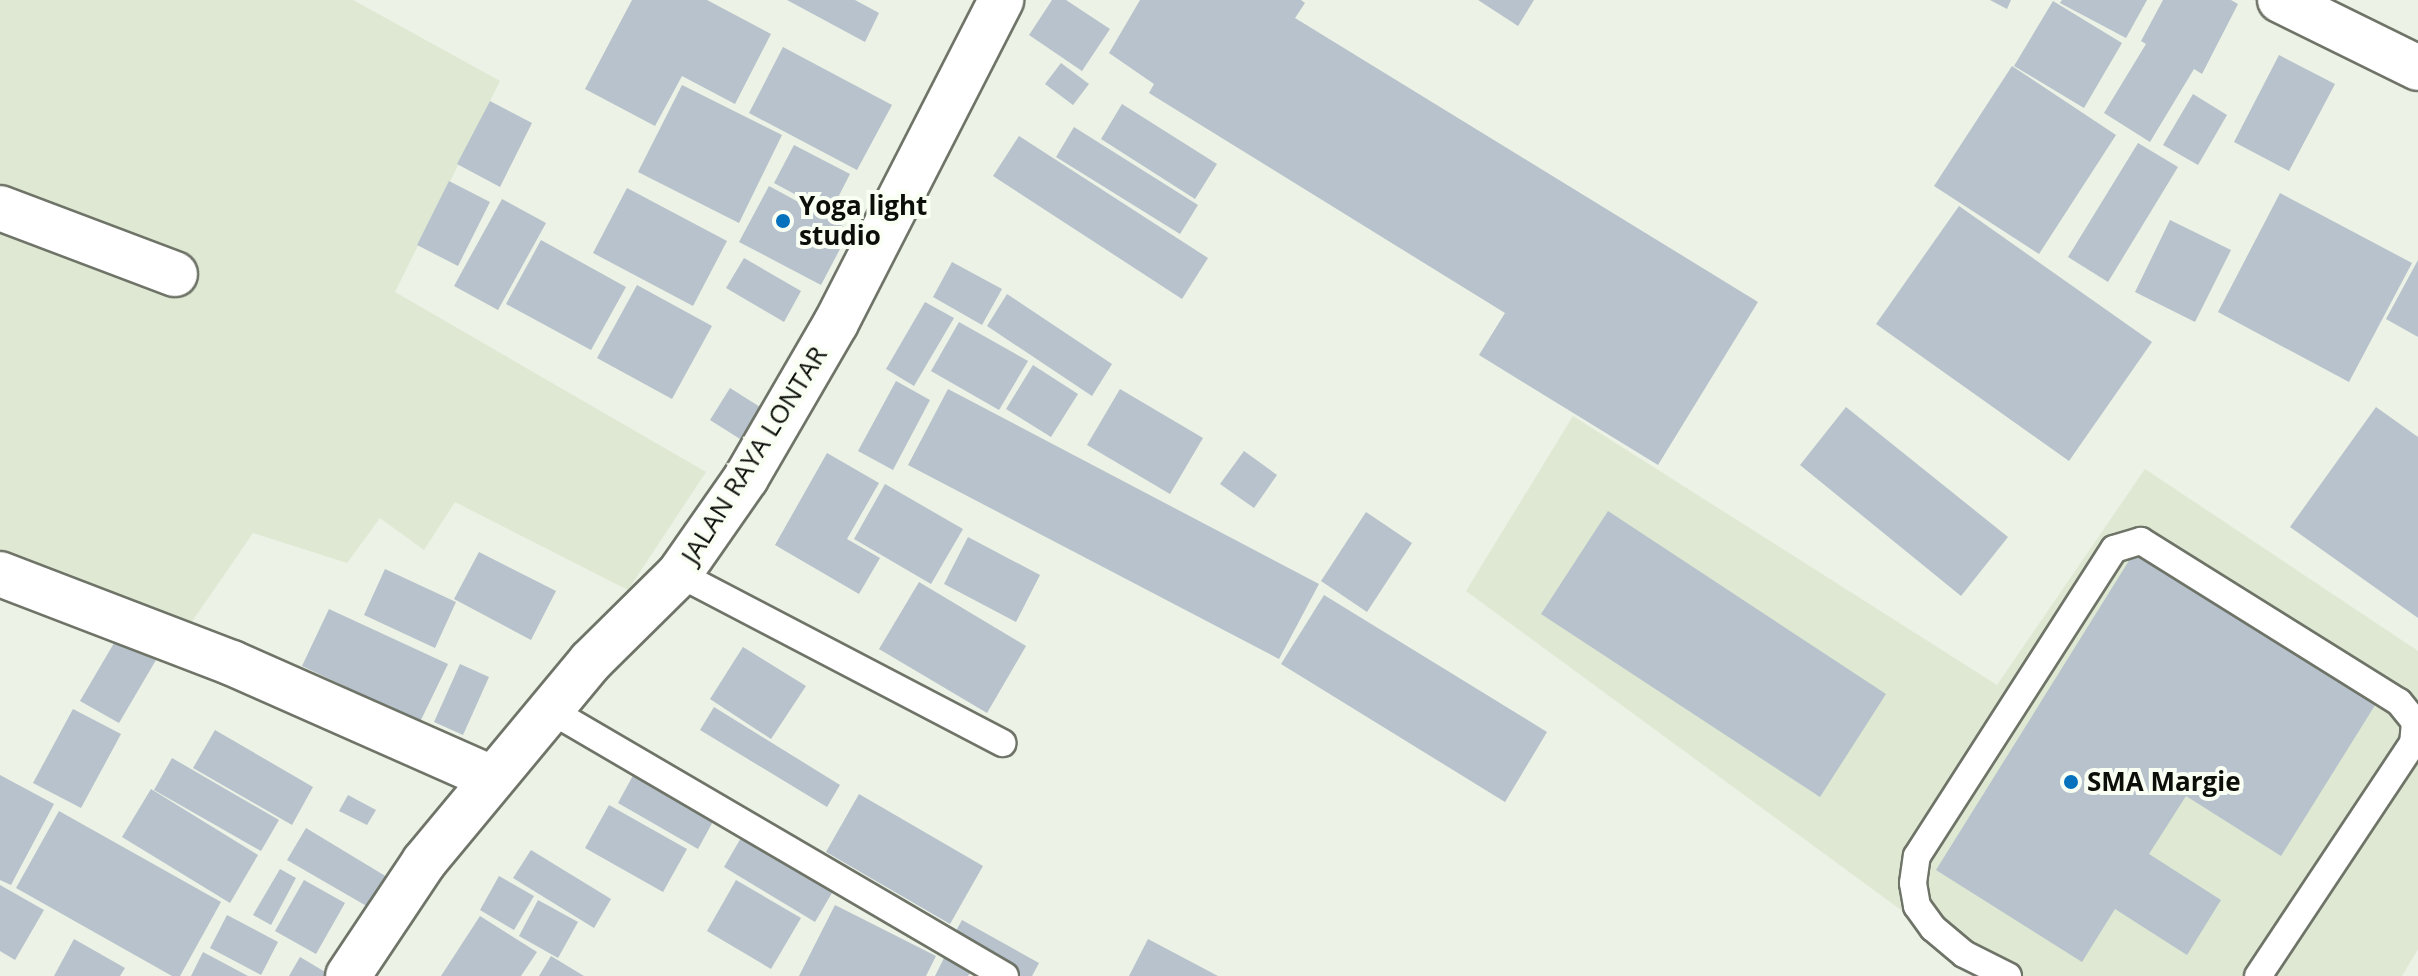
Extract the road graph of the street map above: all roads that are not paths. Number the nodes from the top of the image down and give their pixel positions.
1 (1001, 0) edge
2 (2280, 0) edge
3 (2418, 68) edge
4 (0, 208) edge
5 (175, 274) dead end
6 (0, 574) edge
7 (679, 574) junction
8 (550, 710) junction
9 (1002, 743) dead end
10 (492, 778) junction
11 (348, 976) edge
12 (1005, 976) edge
13 (2008, 976) edge
14 (2258, 976) edge

1 - 7 street, JALAN RAYA LONTAR
2 - 3 street
4 - 5 street
6 - 10 street
7 - 8 street, JALAN RAYA LONTAR
7 - 9 lane
8 - 10 street, JALAN RAYA LONTAR
8 - 12 lane
10 - 11 street, JALAN RAYA LONTAR
13 - 14 lane

